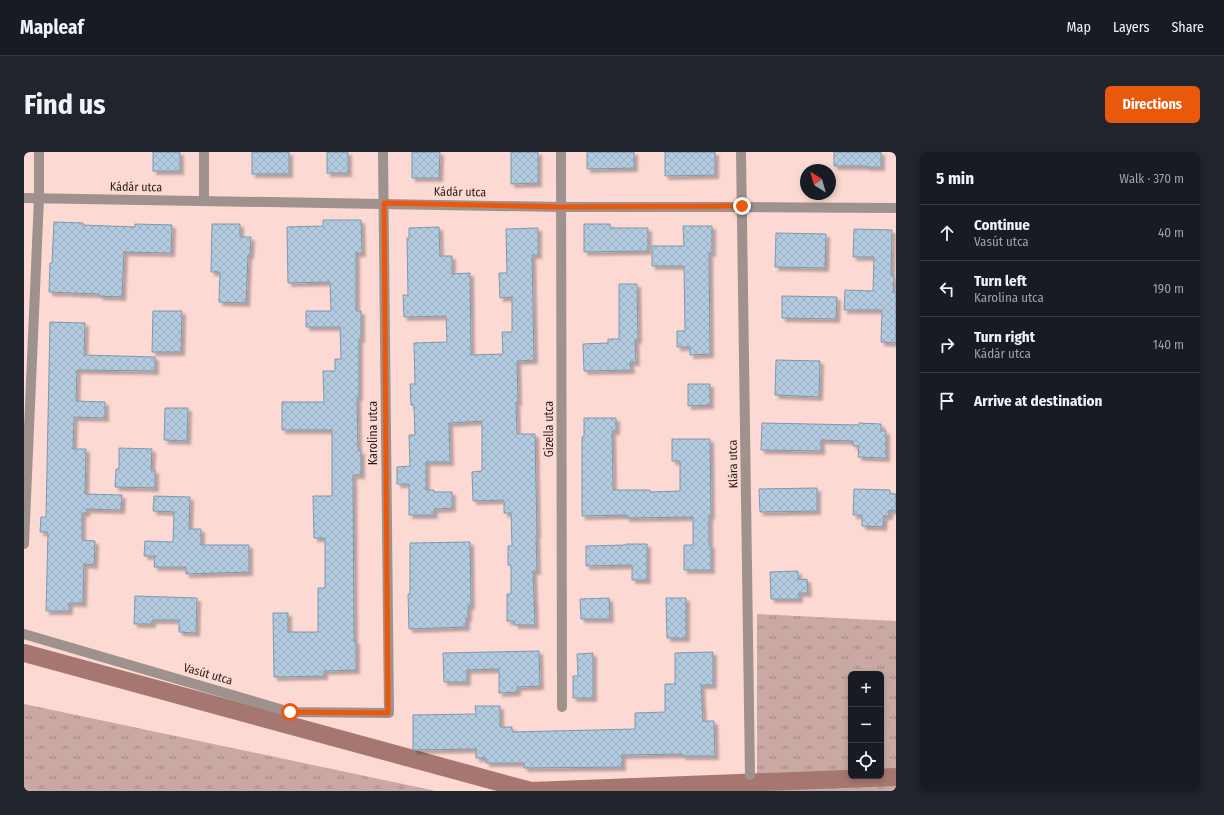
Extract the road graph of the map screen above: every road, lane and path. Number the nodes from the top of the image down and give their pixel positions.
1 (39, 152) edge
2 (204, 152) edge
3 (383, 152) edge
4 (561, 152) edge
5 (741, 152) edge
6 (24, 198) edge
7 (40, 198) junction
8 (204, 200) junction
9 (384, 203) junction
10 (742, 206) junction
11 (561, 207) junction
12 (896, 208) edge
13 (24, 544) edge
14 (24, 634) edge
15 (562, 707) dead end
16 (388, 713) joint
17 (750, 775) dead end

1 - 7 street
2 - 8 street
3 - 9 street, Karolina utca
4 - 11 street, Gizella utca
5 - 10 street, Klára utca
6 - 7 street, Kádár utca
7 - 8 street, Kádár utca
7 - 13 street
8 - 9 street, Kádár utca
9 - 11 street, Kádár utca
9 - 16 street, Karolina utca
10 - 11 street, Kádár utca
10 - 12 street, Kádár utca
10 - 17 street, Klára utca
11 - 15 street, Gizella utca
14 - 16 street, Vasút utca

